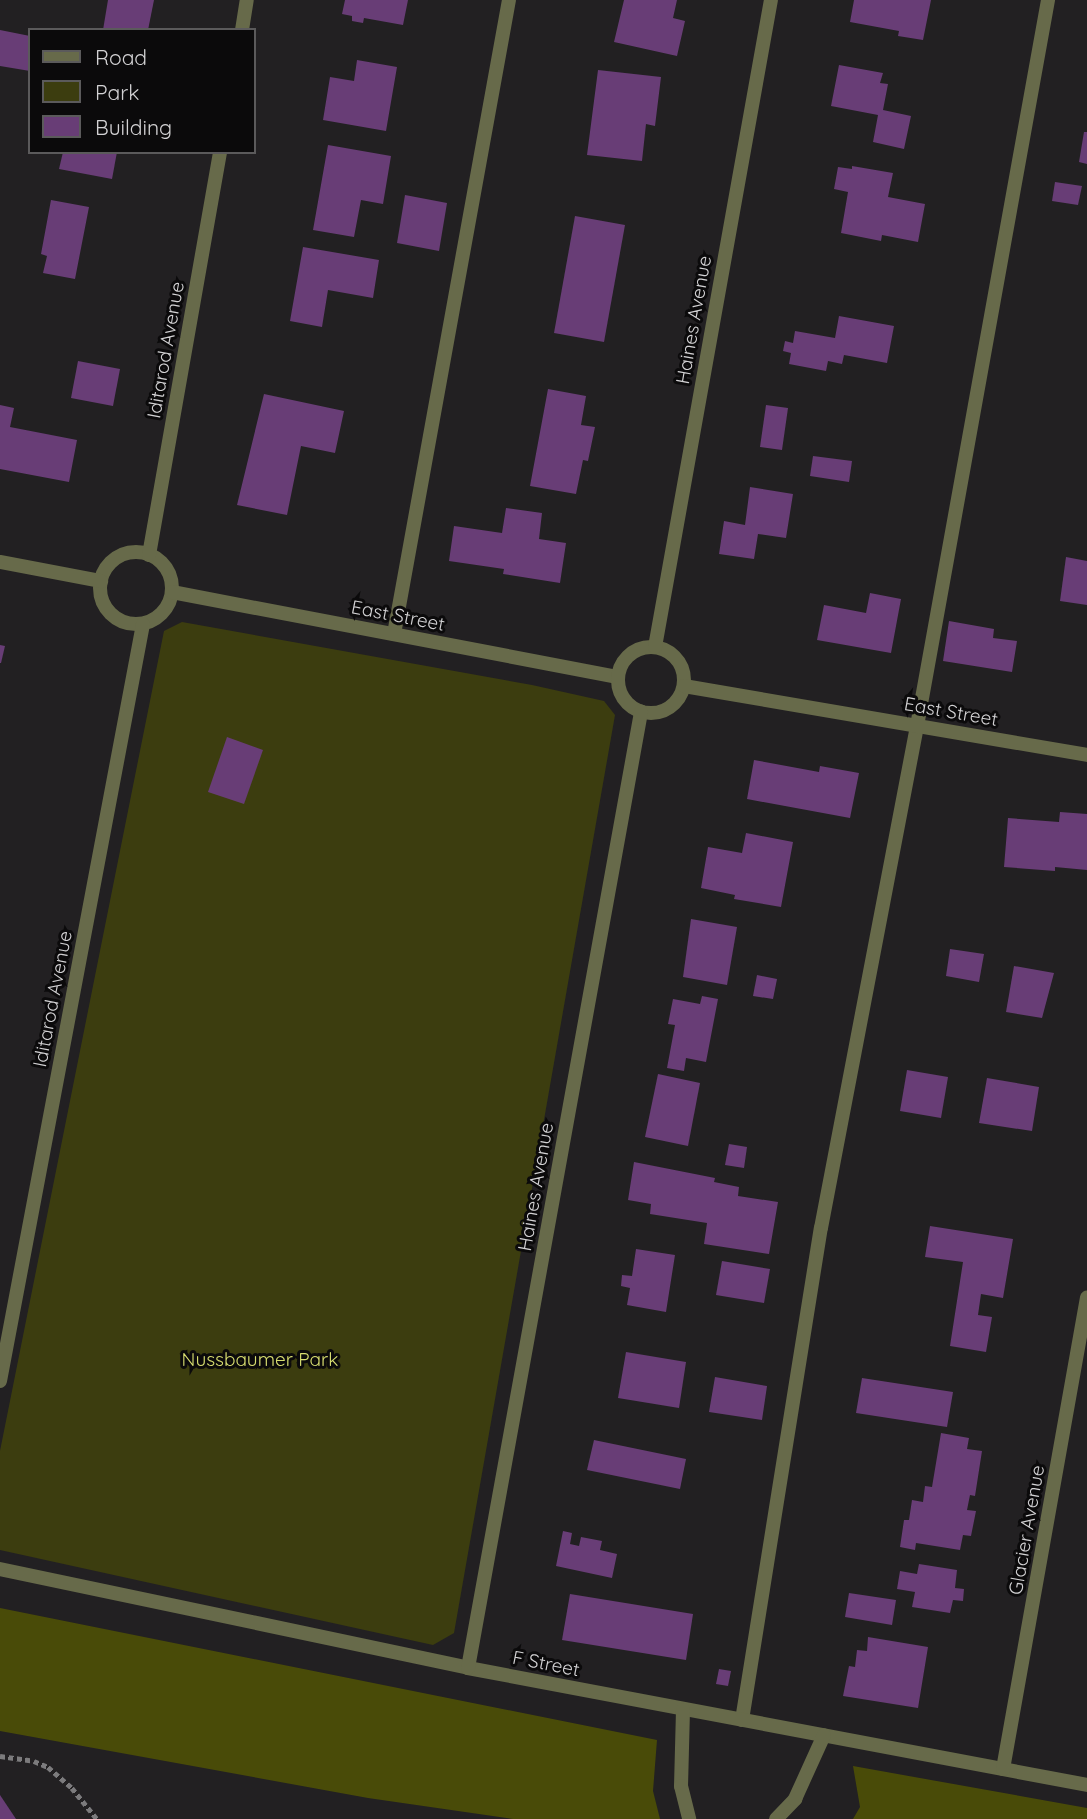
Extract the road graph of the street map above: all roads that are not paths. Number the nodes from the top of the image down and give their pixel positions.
1 (247, 0) edge
2 (509, 0) edge
3 (771, 0) edge
4 (1048, 0) edge
5 (242, 28) edge
6 (220, 154) edge
7 (149, 555) junction
8 (0, 562) edge
9 (101, 581) junction
10 (172, 592) junction
11 (143, 624) junction
12 (394, 634) junction
13 (655, 647) junction
14 (618, 677) junction
15 (684, 686) junction
16 (641, 712) junction
17 (918, 726) junction
18 (1087, 755) edge
19 (1087, 1297) edge
20 (0, 1381) edge
21 (0, 1569) edge
22 (468, 1668) junction
23 (683, 1710) junction
24 (742, 1720) junction
25 (824, 1735) junction
26 (1003, 1769) junction
27 (1087, 1785) edge
28 (689, 1819) edge
29 (776, 1819) edge

1 - 5 street
2 - 12 street
3 - 13 street, Haines Avenue
4 - 17 street
6 - 7 street, Iditarod Avenue
7 - 9 street
7 - 10 street
8 - 9 street
9 - 11 street
10 - 11 street
10 - 12 street, East Street
11 - 20 street, Iditarod Avenue
12 - 14 street, East Street
13 - 14 street
13 - 15 street
14 - 16 street
15 - 16 street
15 - 17 street, East Street
16 - 22 street, Haines Avenue
17 - 18 street, East Street
17 - 24 street
19 - 26 street, Glacier Avenue
21 - 22 street, F Street
22 - 23 street, F Street
23 - 24 street, F Street
23 - 28 street
24 - 25 street, F Street
25 - 26 street, F Street
25 - 29 street
26 - 27 street, F Street

